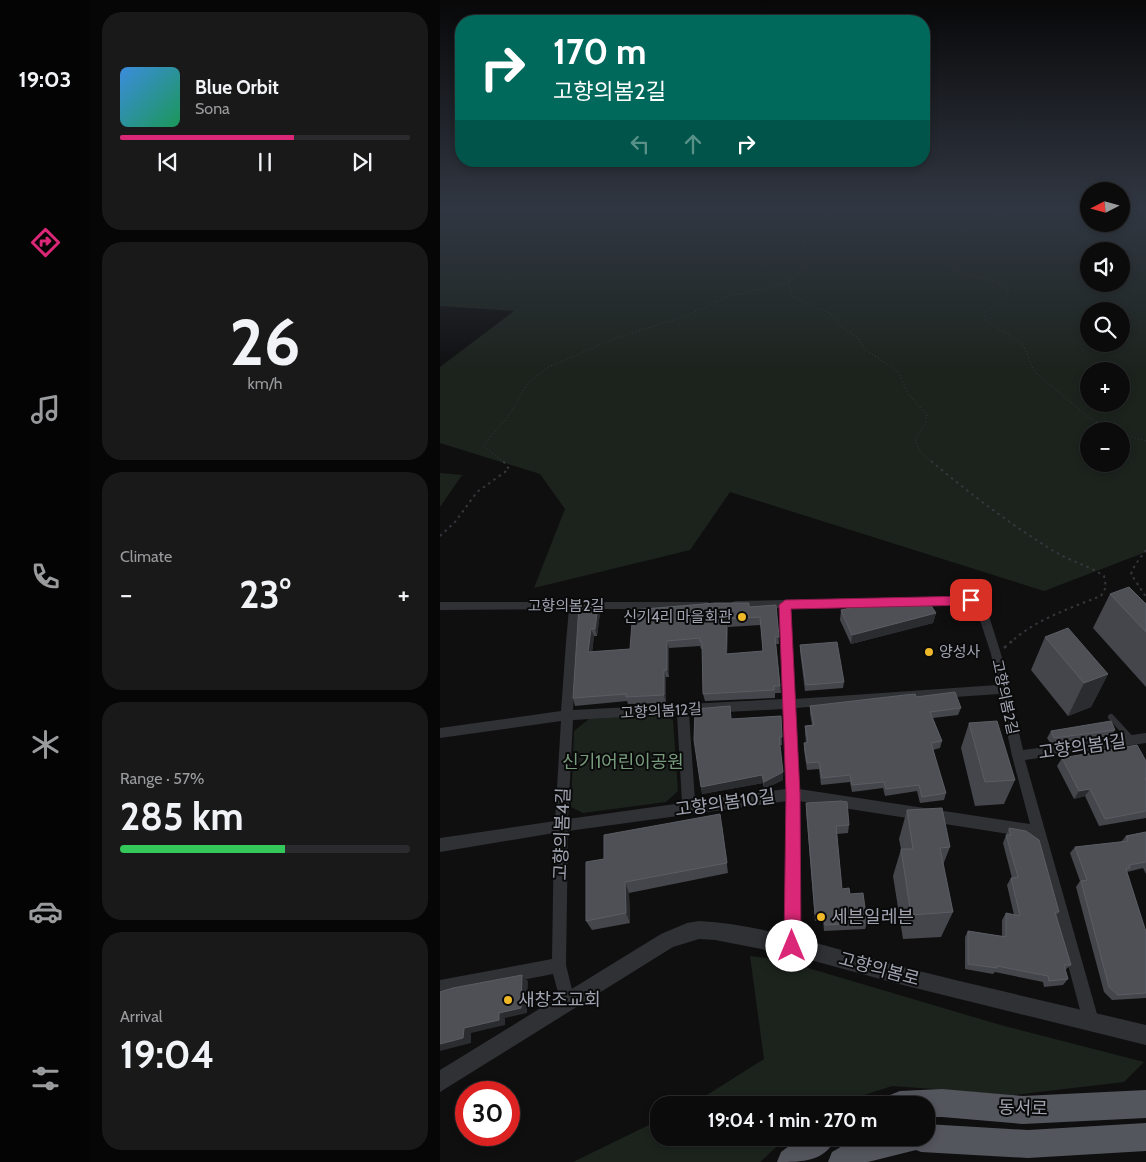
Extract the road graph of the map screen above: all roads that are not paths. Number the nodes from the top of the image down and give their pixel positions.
1 (785, 605) junction
2 (440, 606) edge
3 (575, 606) junction
4 (1002, 689) junction
5 (789, 704) junction
6 (683, 710) junction
7 (567, 715) junction
8 (1111, 717) dead end
9 (440, 733) edge
10 (1146, 738) edge
11 (1135, 744) junction
12 (1018, 756) junction
13 (793, 794) junction
14 (689, 808) junction
15 (561, 826) junction
16 (1039, 832) junction
17 (440, 845) edge
18 (792, 946) junction
19 (559, 964) junction
20 (440, 988) edge
21 (567, 1002) junction
22 (1091, 1022) junction
23 (1146, 1035) edge
24 (440, 1082) edge
25 (935, 1104) edge
26 (1146, 1104) edge
27 (1146, 1137) edge
28 (935, 1139) edge
29 (812, 1146) edge
30 (874, 1146) edge
31 (791, 1162) edge
32 (842, 1162) edge

1 - 3 street, 고향의봄2길
1 - 4 street, 고향의봄2길
1 - 5 street
2 - 3 street, 고향의봄2길
3 - 7 street, 고향의봄4길
4 - 5 street, 고향의봄12길
4 - 12 street, 고향의봄2길
5 - 6 street, 고향의봄12길
5 - 13 street
6 - 7 street, 고향의봄12길
6 - 14 street
7 - 9 street, 고향의봄12길
7 - 15 street, 고향의봄4길
8 - 11 lane
10 - 11 street, 고향의봄1길
11 - 12 street, 고향의봄1길
12 - 16 street, 고향의봄2길
13 - 14 street, 고향의봄10길
13 - 16 street, 고향의봄10길
13 - 18 street
14 - 15 street, 고향의봄10길
15 - 17 street, 고향의봄10길
15 - 19 street, 고향의봄4길
16 - 22 street, 고향의봄2길
18 - 21 street, 고향의봄로
18 - 22 street, 고향의봄로
19 - 20 street
19 - 21 street, 고향의봄4길
21 - 24 street, 고향의봄로
22 - 23 street, 고향의봄로
25 - 26 highway, 동서로
27 - 28 highway
29 - 31 highway
30 - 32 highway

